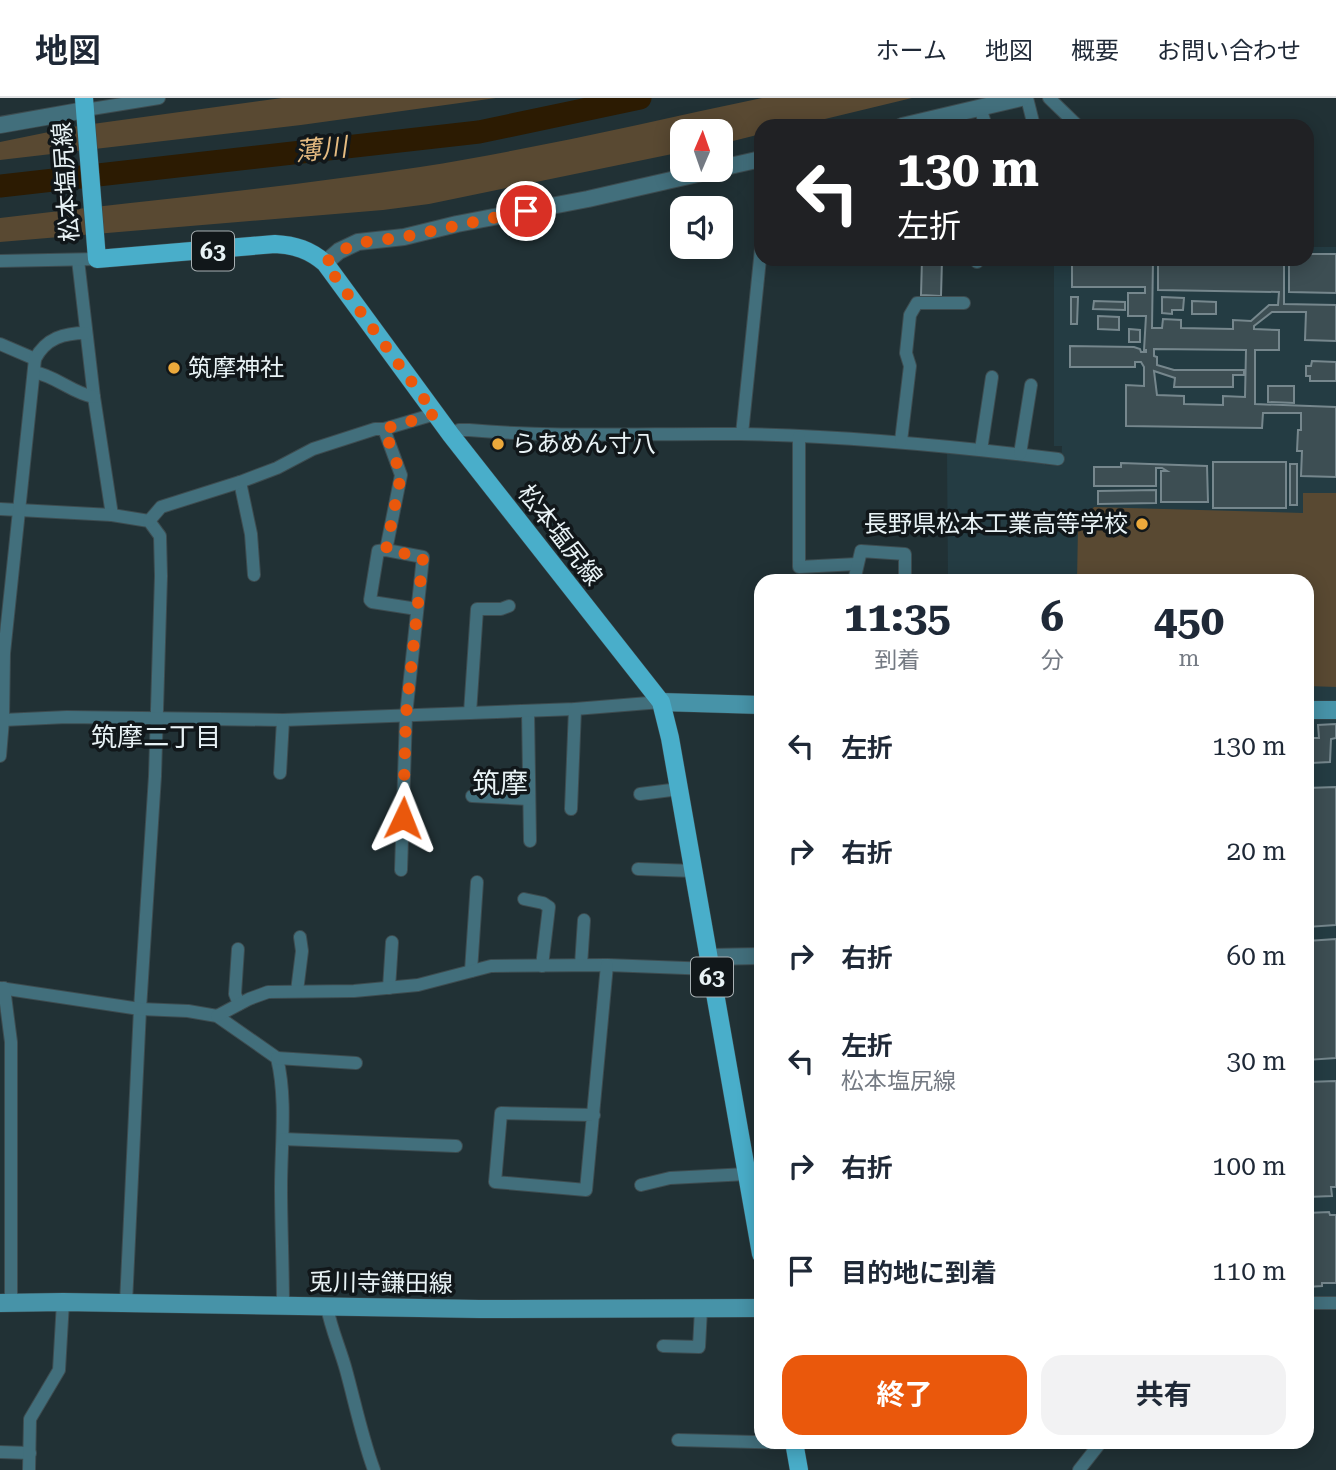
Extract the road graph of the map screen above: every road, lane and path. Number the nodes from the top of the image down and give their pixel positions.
1 (159, 98) edge
2 (1021, 98) edge
3 (1027, 98) edge
4 (1049, 98) edge
5 (980, 108) junction
6 (85, 110) edge
7 (932, 119) edge
8 (984, 119) edge
9 (1032, 119) edge
10 (1071, 119) edge
11 (0, 125) edge
12 (754, 161) edge
13 (733, 165) edge
14 (670, 181) edge
15 (96, 251) junction
16 (78, 260) junction
17 (0, 261) edge
18 (325, 263) junction
19 (759, 266) edge
20 (964, 303) dead end
21 (86, 333) junction
22 (0, 344) edge
23 (34, 366) junction
24 (992, 377) dead end
25 (1031, 384) dead end
26 (94, 397) junction
27 (435, 414) junction
28 (384, 429) junction
29 (742, 434) junction
30 (451, 435) junction
31 (799, 437) junction
32 (901, 441) junction
33 (981, 450) junction
34 (1020, 454) junction
35 (1058, 458) dead end
36 (240, 482) junction
37 (0, 509) edge
38 (20, 510) junction
39 (112, 515) junction
40 (149, 521) junction
41 (386, 550) junction
42 (857, 564) junction
43 (855, 574) edge
44 (905, 574) edge
45 (254, 575) dead end
46 (509, 606) dead end
47 (4, 607) edge
48 (417, 609) junction
49 (661, 702) junction
50 (754, 705) edge
51 (575, 709) junction
52 (1314, 710) edge
53 (1336, 710) edge
54 (528, 711) junction
55 (470, 713) junction
56 (406, 715) junction
57 (155, 719) junction
58 (3, 720) junction
59 (283, 720) junction
60 (0, 756) edge
61 (281, 773) dead end
62 (679, 789) junction
63 (481, 793) dead end
64 (640, 794) dead end
65 (585, 796) dead end
66 (529, 799) junction
67 (530, 841) dead end
68 (638, 869) dead end
69 (401, 870) dead end
70 (694, 871) junction
71 (477, 882) dead end
72 (523, 898) dead end
73 (584, 920) dead end
74 (300, 937) dead end
75 (392, 942) dead end
76 (238, 949) dead end
77 (754, 957) edge
78 (710, 963) junction
79 (581, 965) junction
80 (607, 965) junction
81 (542, 966) junction
82 (471, 971) junction
83 (2, 988) edge
84 (388, 988) junction
85 (297, 991) junction
86 (239, 1004) junction
87 (140, 1009) junction
88 (216, 1016) junction
89 (277, 1058) junction
90 (356, 1063) dead end
91 (594, 1115) junction
92 (282, 1139) junction
93 (456, 1146) dead end
94 (747, 1174) junction
95 (641, 1185) dead end
96 (754, 1214) edge
97 (64, 1302) junction
98 (6, 1303) edge
99 (126, 1303) junction
100 (1314, 1303) edge
101 (1336, 1303) edge
102 (283, 1306) junction
103 (327, 1307) junction
104 (701, 1308) junction
105 (754, 1308) edge
106 (663, 1346) dead end
107 (678, 1440) dead end
108 (754, 1442) edge
109 (795, 1449) edge
110 (1096, 1449) edge
111 (0, 1452) edge
112 (30, 1453) junction
113 (29, 1470) edge
114 (373, 1470) edge
115 (799, 1470) edge
116 (1079, 1470) edge

1 - 6 street
2 - 5 street
3 - 9 street
4 - 10 street
5 - 7 street
5 - 8 street
6 - 11 street
6 - 15 main road, 松本塩尻線
12 - 13 street
14 - 18 street
15 - 16 street
15 - 18 main road, 松本塩尻線 / 63
16 - 17 street
16 - 21 street
18 - 27 main road, 松本塩尻線 / 63
19 - 29 street
20 - 32 street
21 - 23 street
21 - 26 street
22 - 23 street
23 - 26 street
23 - 38 street
24 - 33 street
25 - 34 street
26 - 39 street
27 - 28 street
27 - 30 main road, 松本塩尻線 / 63
28 - 36 street
28 - 41 street
29 - 30 street
29 - 31 street
30 - 49 main road, 松本塩尻線 / 63
31 - 32 street
31 - 42 street
32 - 33 street
33 - 34 street
34 - 35 street
36 - 40 street
36 - 45 street
37 - 38 street
38 - 39 street
38 - 47 street
39 - 40 street
40 - 57 street
41 - 48 street
41 - 48 street
42 - 43 street
42 - 44 street
46 - 55 street
47 - 58 street
48 - 56 street
49 - 50 main road
49 - 51 street
49 - 62 main road, 松本塩尻線 / 63
51 - 54 street
51 - 65 street
52 - 53 main road
54 - 55 street
54 - 66 street
55 - 56 street
56 - 59 street
56 - 69 street
57 - 58 street
57 - 59 street
57 - 87 street
58 - 60 street
59 - 61 street
62 - 64 street
62 - 70 main road, 松本塩尻線 / 63
63 - 66 street
66 - 67 street
68 - 70 street
70 - 78 main road, 松本塩尻線 / 63
71 - 82 street
72 - 81 street
73 - 79 street
74 - 85 street
75 - 84 street
76 - 86 street
77 - 78 street
78 - 80 street
78 - 94 main road, 松本塩尻線 / 63
79 - 80 street
79 - 81 street
80 - 91 street
81 - 82 street
82 - 84 street
83 - 87 street
83 - 98 street
84 - 85 street
85 - 86 street
86 - 88 street
87 - 88 street
87 - 99 street
88 - 89 street
89 - 90 street
89 - 92 street
91 - 91 street
92 - 93 street
92 - 102 street
94 - 95 street
94 - 96 main road, 松本塩尻線 / 63
97 - 98 main road, 兎川寺鎌田線
97 - 99 main road, 兎川寺鎌田線
97 - 112 street
99 - 102 main road, 兎川寺鎌田線
100 - 101 street
102 - 103 main road, 兎川寺鎌田線
103 - 104 main road, 兎川寺鎌田線
103 - 114 street
104 - 105 main road, 兎川寺鎌田線
104 - 106 street
107 - 108 street
109 - 115 main road
110 - 116 street
111 - 112 street
112 - 113 street

